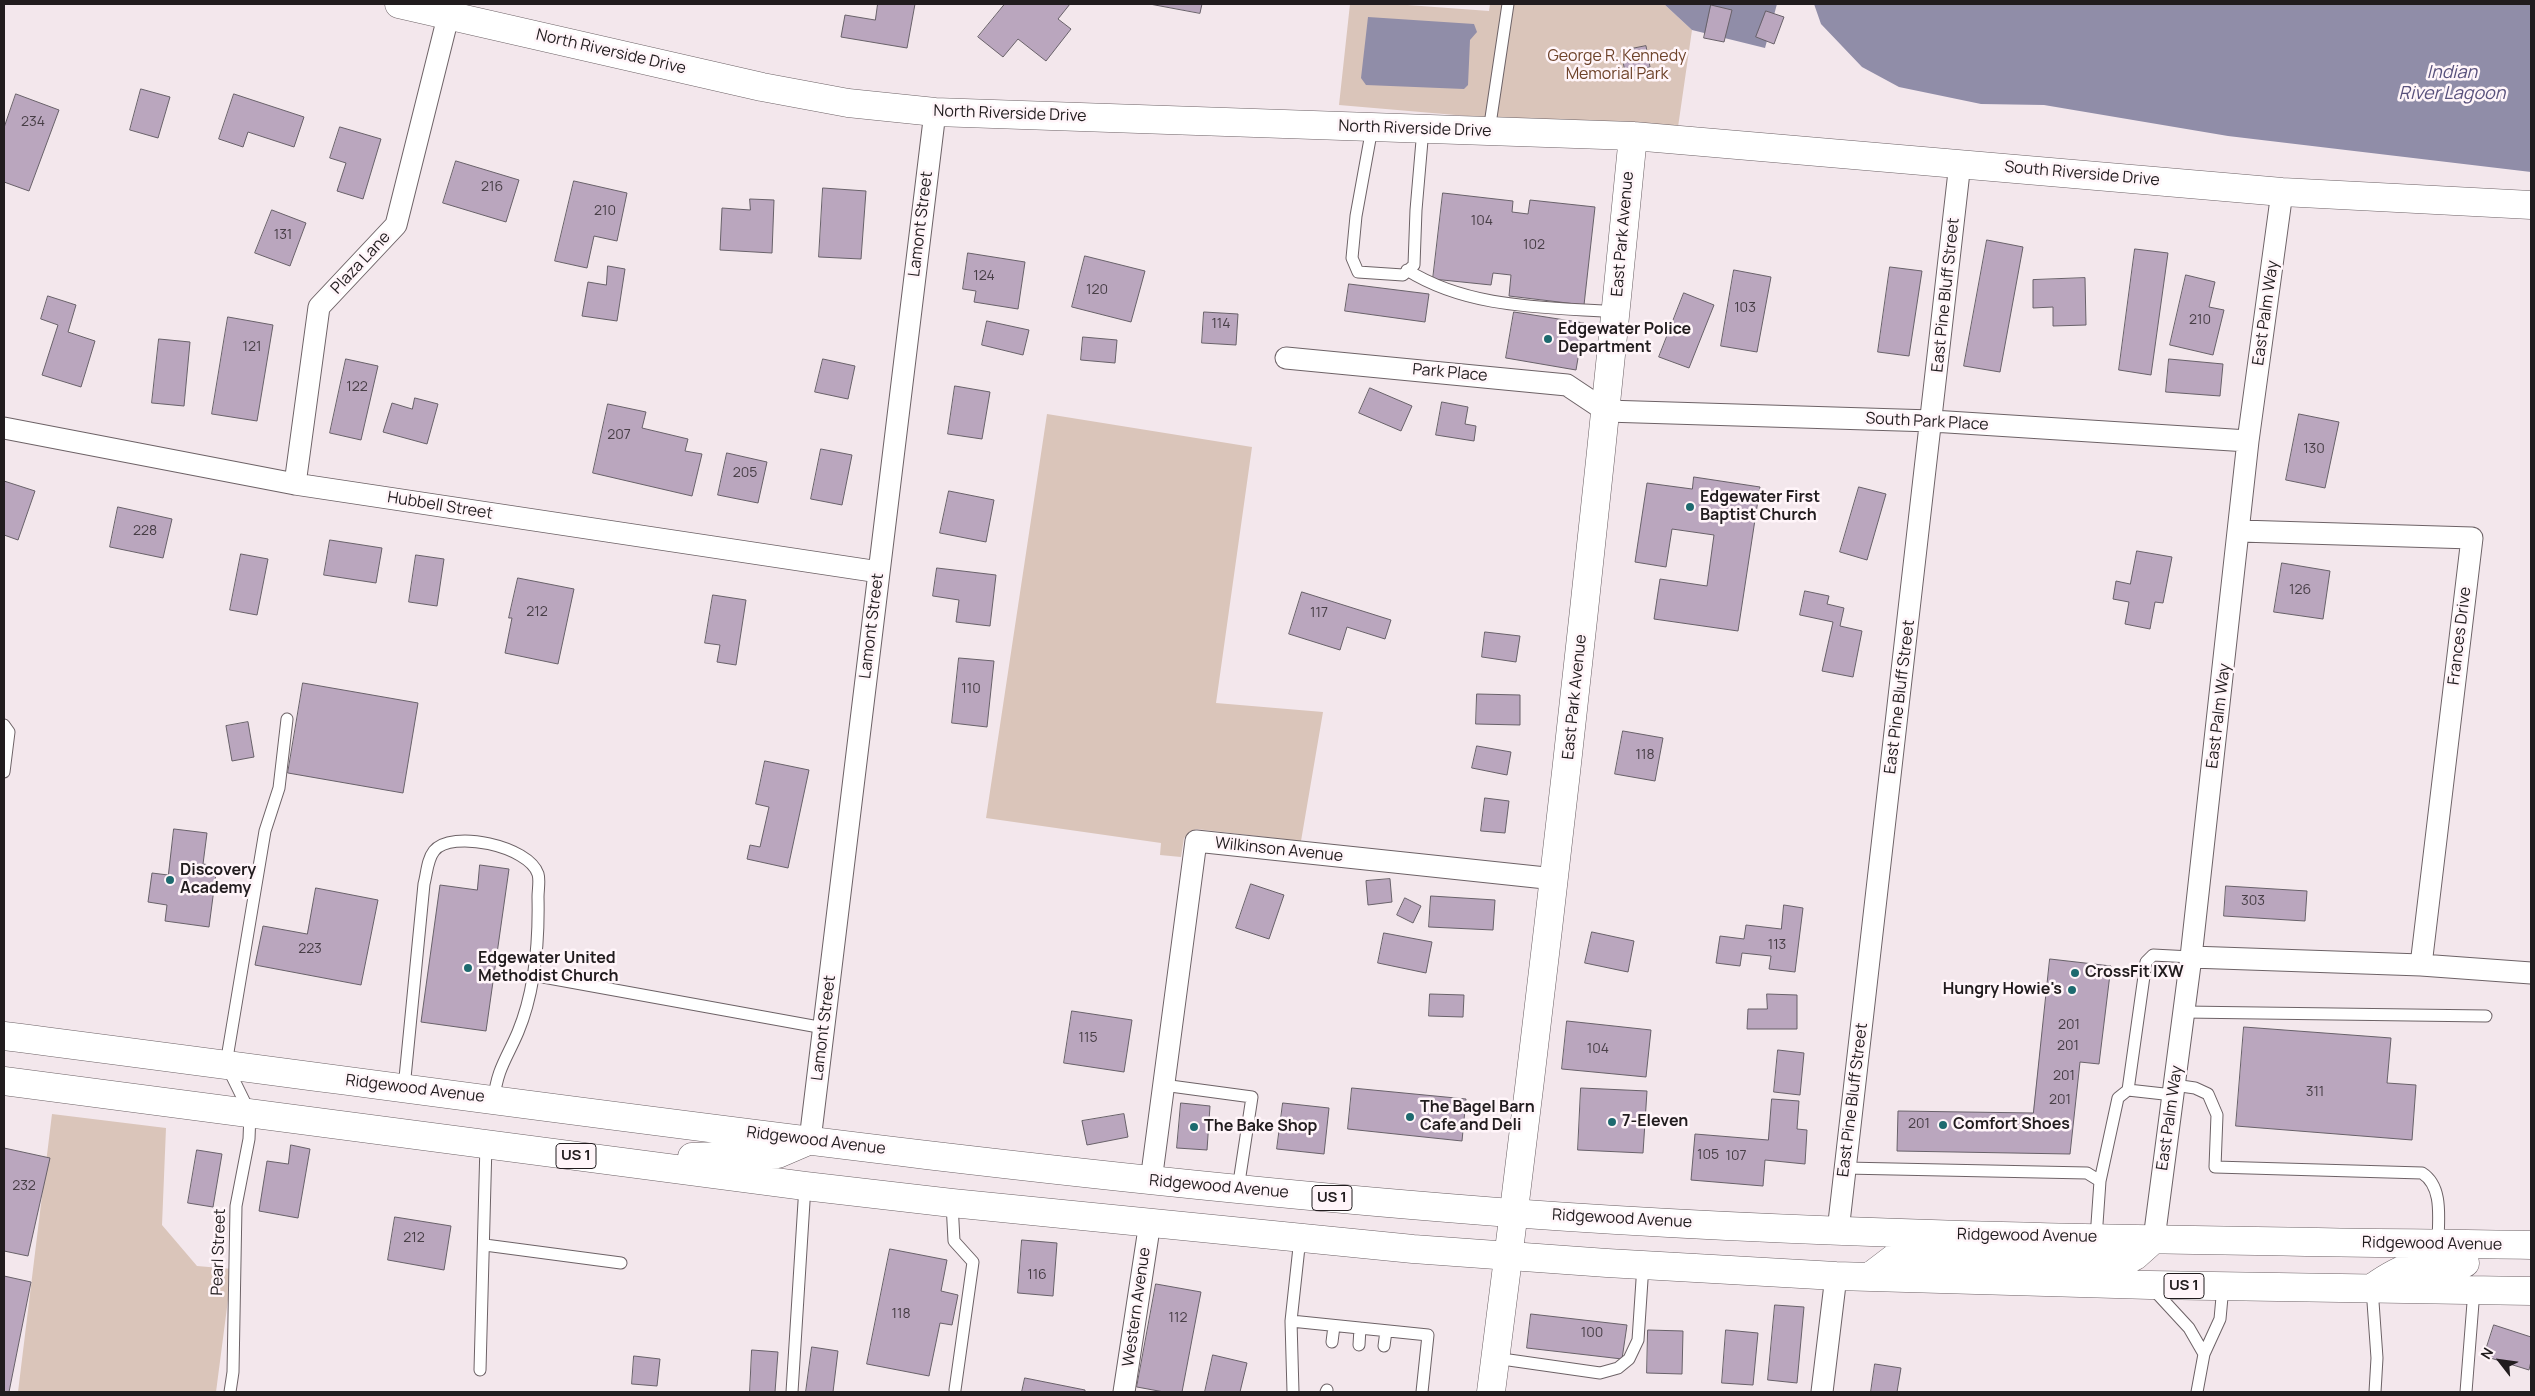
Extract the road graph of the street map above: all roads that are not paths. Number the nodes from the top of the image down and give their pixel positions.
1 (399, 4) edge
2 (1508, 4) edge
3 (449, 14) junction
4 (935, 112) junction
5 (1372, 128) junction
6 (1423, 129) junction
7 (1489, 131) junction
8 (1632, 136) junction
9 (1960, 164) junction
10 (2282, 192) junction
11 (2531, 206) edge
12 (1407, 270) junction
13 (1616, 312) junction
14 (1286, 358) dead end
15 (1606, 411) junction
16 (1932, 421) junction
17 (4, 428) edge
18 (2248, 441) junction
19 (295, 484) junction
20 (2240, 531) junction
21 (878, 572) junction
22 (287, 719) dead end
23 (4, 725) edge
24 (4, 772) edge
25 (1555, 879) junction
26 (2191, 957) junction
27 (2421, 965) junction
28 (2531, 973) edge
29 (532, 975) junction
30 (2184, 1012) junction
31 (2486, 1016) dead end
32 (824, 1028) junction
33 (4, 1036) edge
34 (226, 1064) junction
35 (4, 1081) edge
36 (1163, 1085) junction
37 (404, 1088) junction
38 (2128, 1090) junction
39 (2174, 1090) junction
40 (494, 1099) junction
41 (250, 1113) junction
42 (810, 1140) junction
43 (486, 1144) junction
44 (651, 1166) junction
45 (1845, 1168) junction
46 (1151, 1181) junction
47 (2100, 1181) junction
48 (805, 1186) junction
49 (1238, 1189) junction
50 (952, 1203) junction
51 (1514, 1213) junction
52 (1150, 1222) junction
53 (1838, 1231) junction
54 (1300, 1238) junction
55 (2096, 1238) junction
56 (2154, 1239) junction
57 (2438, 1244) junction
58 (485, 1245) junction
59 (2531, 1245) edge
60 (1509, 1256) junction
61 (621, 1262) dead end
62 (2531, 1264) edge
63 (1643, 1265) junction
64 (1872, 1275) junction
65 (1836, 1276) junction
66 (2150, 1285) junction
67 (2223, 1286) junction
68 (2372, 1288) junction
69 (2474, 1290) junction
70 (2531, 1291) edge
71 (1291, 1321) junction
72 (1334, 1326) junction
73 (1360, 1328) junction
74 (1386, 1331) junction
75 (1332, 1342) dead end
76 (1359, 1344) dead end
77 (1384, 1346) dead end
78 (2204, 1354) junction
79 (1496, 1357) junction
80 (480, 1370) dead end
81 (955, 1390) dead end
82 (230, 1392) edge
83 (792, 1392) edge
84 (1124, 1392) edge
85 (1293, 1392) edge
86 (1422, 1392) edge
87 (1478, 1392) edge
88 (1491, 1392) edge
89 (1822, 1392) edge
90 (2198, 1392) edge
91 (2375, 1392) edge
92 (2466, 1392) edge

1 - 3 main road, North Riverside Drive
2 - 7 lane
3 - 4 main road, North Riverside Drive
3 - 19 street, Plaza Lane
4 - 5 main road, North Riverside Drive
4 - 21 street, Lamont Street
5 - 6 main road, North Riverside Drive
5 - 12 lane
6 - 7 main road, North Riverside Drive
6 - 12 lane
7 - 8 main road, North Riverside Drive
8 - 9 main road, South Riverside Drive
8 - 13 main road, East Park Avenue
9 - 10 main road, South Riverside Drive
9 - 16 street, East Pine Bluff Street
10 - 11 main road, South Riverside Drive
10 - 18 street, East Palm Way
12 - 13 lane
13 - 15 main road, East Park Avenue
14 - 15 street, Park Place
15 - 16 street, South Park Place
15 - 25 main road, East Park Avenue
16 - 18 street, South Park Place
16 - 45 street, East Pine Bluff Street
17 - 19 street, Hubbell Street
18 - 20 street, East Palm Way
19 - 21 street, Hubbell Street
20 - 26 street, East Palm Way
20 - 27 street, Frances Drive
21 - 32 street, Lamont Street
22 - 34 lane
23 - 24 lane
25 - 36 street, Wilkinson Avenue
25 - 51 main road, East Park Avenue
26 - 27 street
26 - 30 street, East Palm Way
26 - 38 lane
27 - 28 street
29 - 32 lane
29 - 37 lane
29 - 40 lane
30 - 31 lane
30 - 39 street, East Palm Way
32 - 42 street, Lamont Street
33 - 34 main road, Ridgewood Avenue / US 1
34 - 37 main road, Ridgewood Avenue / US 1
34 - 41 lane
35 - 41 main road, US 1
36 - 46 street, Wilkinson Avenue
36 - 49 lane
37 - 40 main road, Ridgewood Avenue / US 1
38 - 39 lane
38 - 47 lane
39 - 56 street, East Palm Way
39 - 57 lane
40 - 42 main road, Ridgewood Avenue / US 1
41 - 43 main road, US 1
41 - 82 lane, Pearl Street
42 - 44 main road
42 - 46 main road, Ridgewood Avenue / US 1
43 - 44 main road, US 1
43 - 58 lane
44 - 48 main road, US 1
45 - 47 lane
45 - 53 street, East Pine Bluff Street
46 - 49 main road, Ridgewood Avenue / US 1
47 - 55 lane
48 - 50 main road, US 1
48 - 83 lane
49 - 51 main road, Ridgewood Avenue / US 1
50 - 52 main road, US 1
50 - 81 lane
51 - 53 main road, Ridgewood Avenue / US 1
51 - 60 main road, East Park Avenue
52 - 54 main road, US 1
52 - 84 street, Western Avenue
53 - 55 main road, Ridgewood Avenue / US 1
54 - 60 main road, US 1
54 - 71 lane
55 - 56 main road, Ridgewood Avenue / US 1
56 - 57 main road, Ridgewood Avenue / US 1
56 - 64 main road
57 - 59 main road, Ridgewood Avenue / US 1
58 - 61 lane
58 - 80 lane
60 - 63 main road, US 1
60 - 79 main road, East Park Avenue
62 - 68 main road
63 - 65 main road, US 1
63 - 79 lane
64 - 65 main road, US 1
64 - 66 main road, US 1
65 - 89 street
66 - 67 main road, US 1
66 - 78 lane
67 - 68 main road, US 1
67 - 78 lane
68 - 69 main road, US 1
68 - 91 lane
69 - 70 main road, US 1
69 - 92 lane
71 - 72 lane
71 - 85 lane
72 - 73 lane
72 - 75 lane
73 - 74 lane
73 - 76 lane
74 - 77 lane
74 - 86 lane
78 - 90 lane
79 - 87 lane
79 - 88 main road, East Park Avenue

